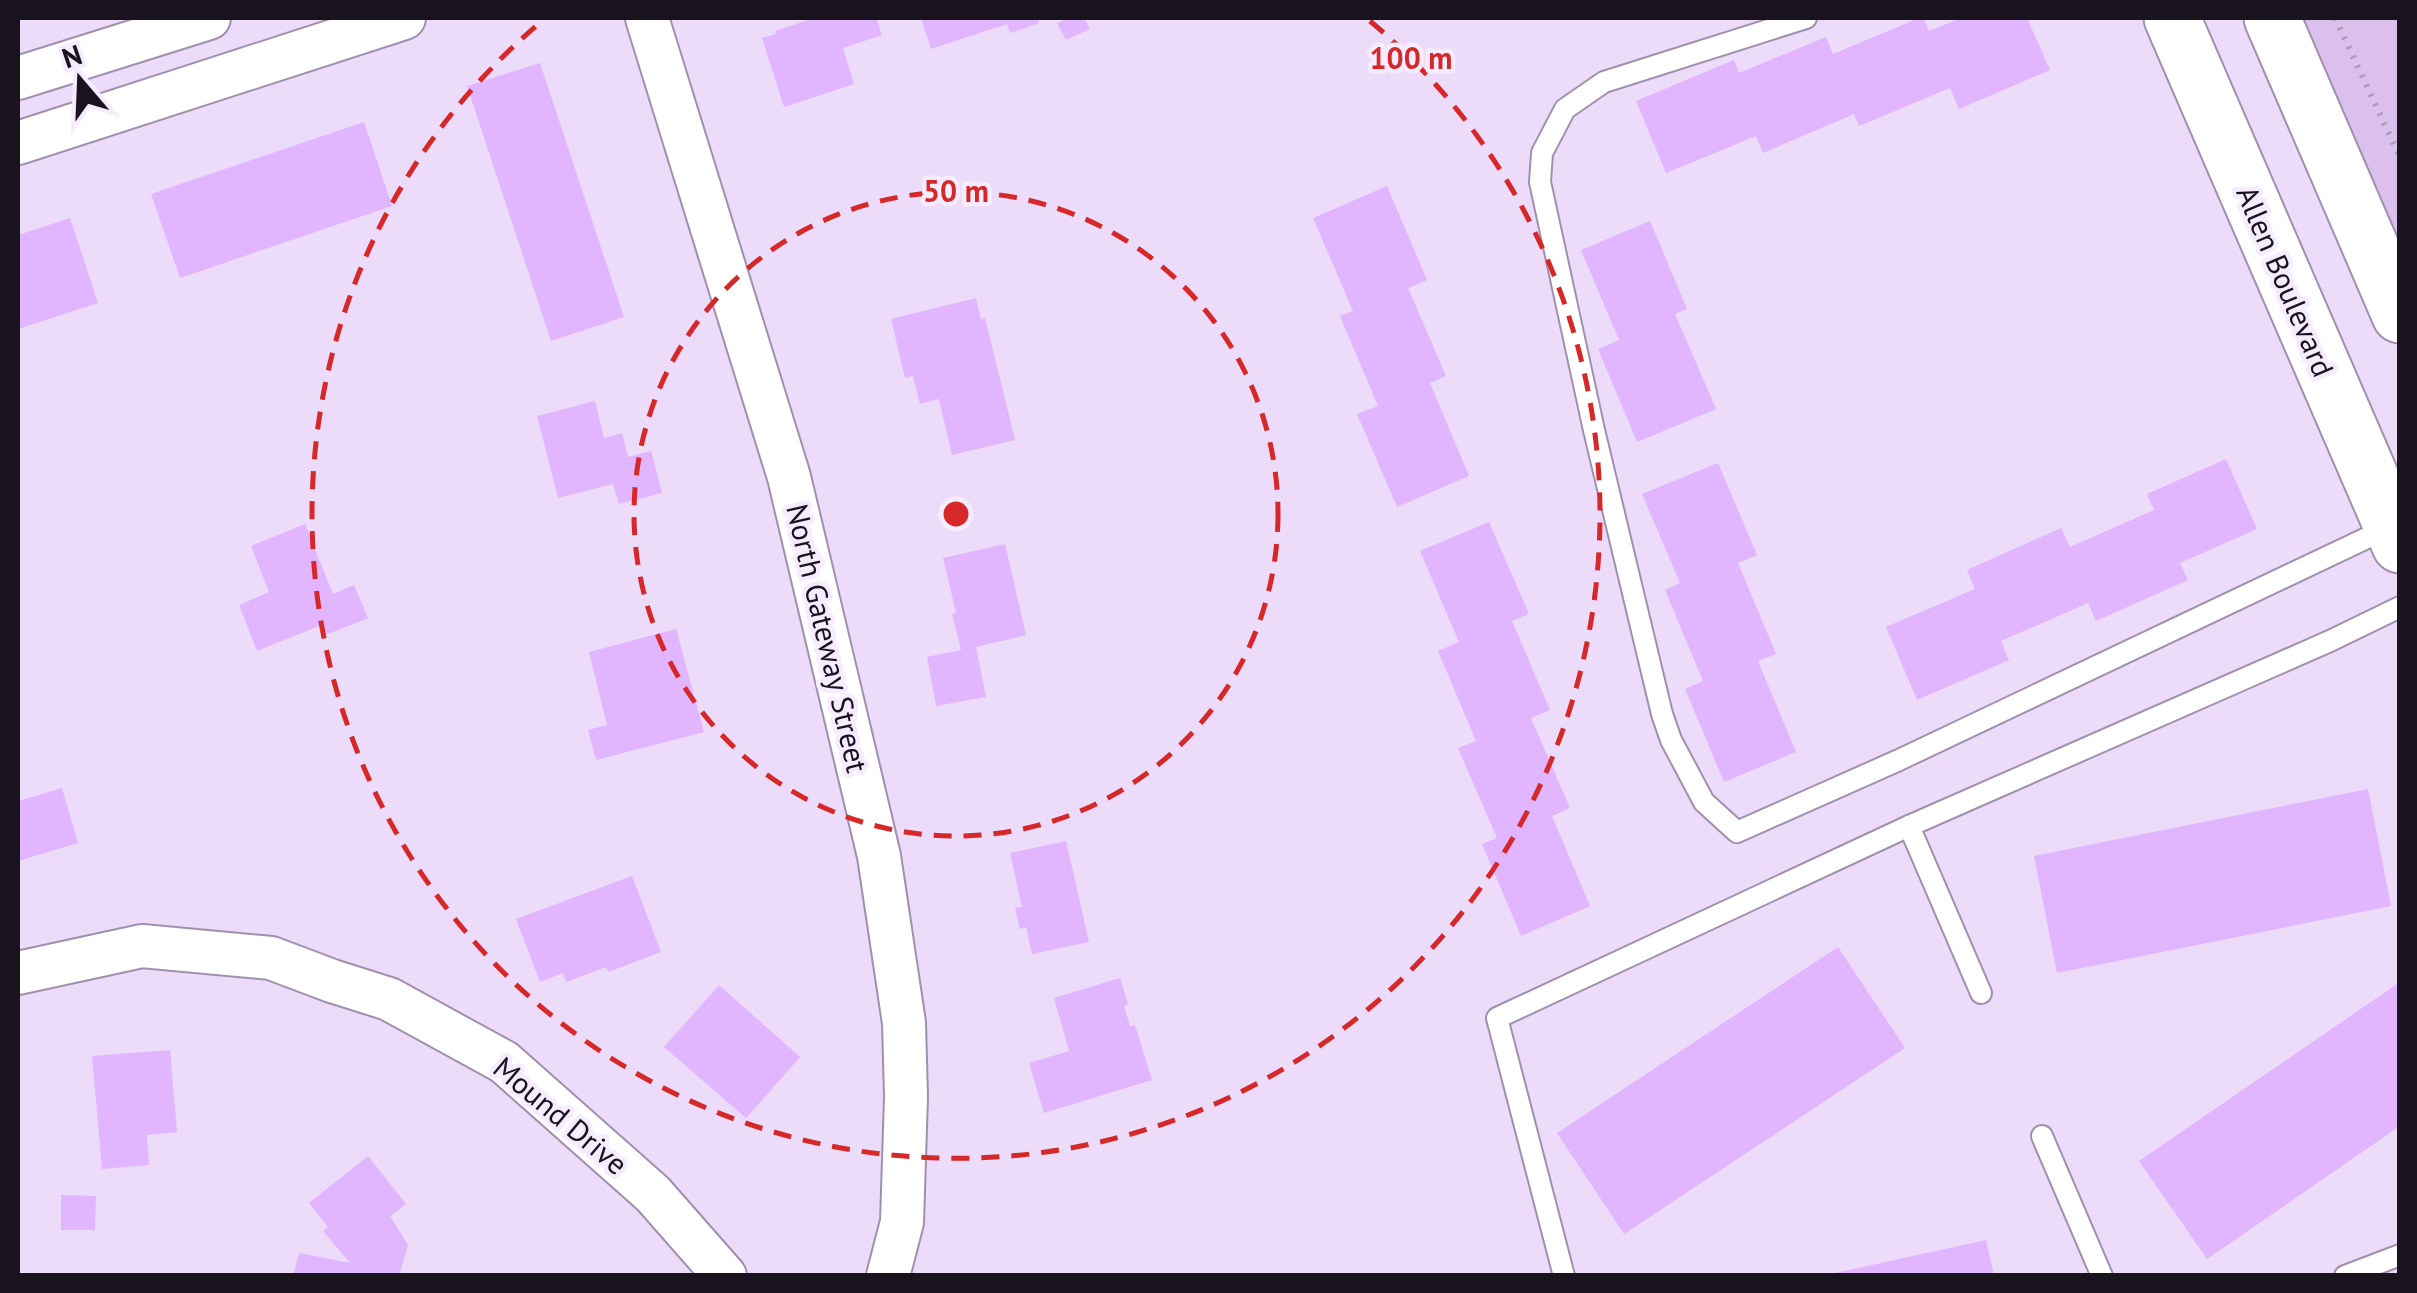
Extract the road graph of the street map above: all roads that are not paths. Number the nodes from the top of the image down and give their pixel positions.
1 (209, 18) edge
2 (404, 18) edge
3 (647, 18) edge
4 (1806, 18) edge
5 (2172, 18) edge
6 (2272, 18) edge
7 (18, 78) edge
8 (18, 143) edge
9 (2400, 314) edge
10 (2397, 531) edge
11 (2400, 607) edge
12 (1909, 826) junction
13 (18, 973) edge
14 (1981, 993) dead end
15 (2042, 1136) dead end
16 (2400, 1255) edge
17 (725, 1276) edge
18 (888, 1276) edge
19 (1564, 1276) edge
20 (2102, 1276) edge
21 (2344, 1276) edge

1 - 7 street
2 - 8 street
3 - 18 street, North Gateway Street
4 - 10 lane
5 - 10 main road, Allen Boulevard
6 - 9 main road
11 - 12 lane
12 - 14 lane
12 - 19 lane
13 - 17 street, Mound Drive
15 - 20 lane
16 - 21 lane

